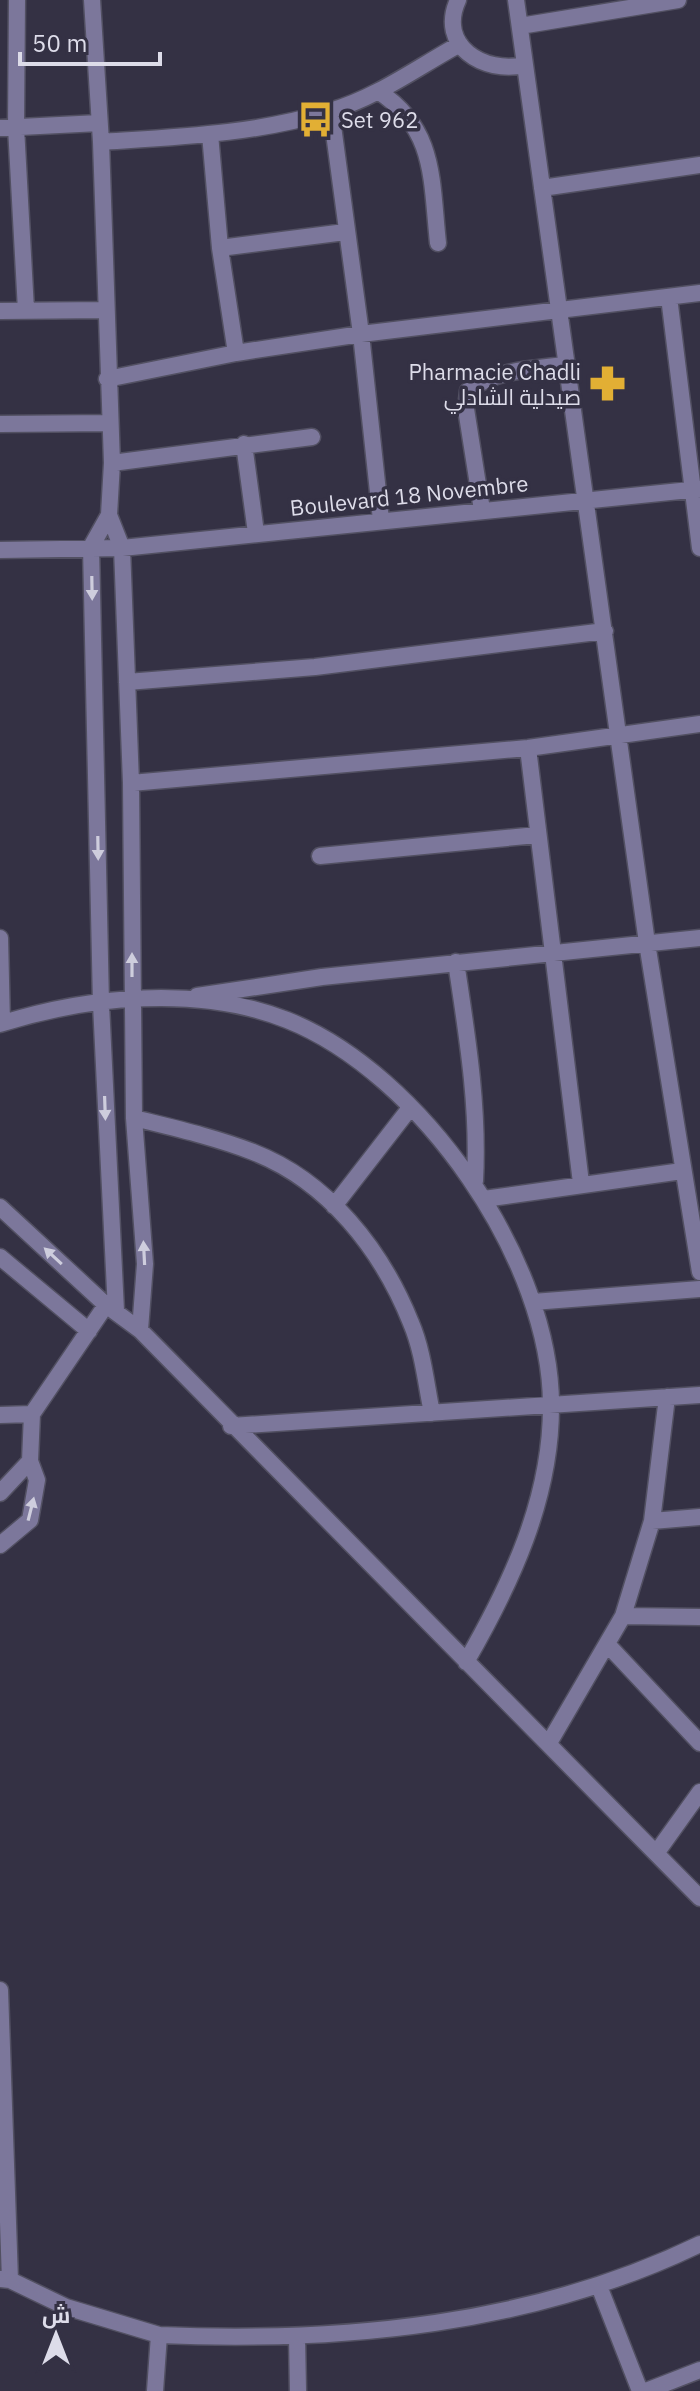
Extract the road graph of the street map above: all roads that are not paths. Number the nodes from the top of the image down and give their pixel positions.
1 (17, 0) edge
2 (92, 0) edge
3 (458, 0) edge
4 (516, 0) edge
5 (678, 0) edge
6 (520, 26) junction
7 (460, 44) junction
8 (524, 65) junction
9 (378, 91) junction
10 (331, 111) junction
11 (99, 123) junction
12 (8, 127) edge
13 (210, 134) junction
14 (101, 142) junction
15 (700, 165) edge
16 (542, 188) junction
17 (345, 232) junction
18 (438, 243) dead end
19 (220, 248) junction
20 (700, 293) edge
21 (669, 297) junction
22 (557, 308) junction
23 (26, 310) junction
24 (106, 310) junction
25 (0, 311) edge
26 (361, 334) junction
27 (236, 353) junction
28 (564, 365) junction
29 (107, 379) junction
30 (110, 423) junction
31 (0, 424) edge
32 (312, 437) dead end
33 (244, 444) junction
34 (112, 463) junction
35 (696, 489) edge
36 (587, 500) junction
37 (482, 510) junction
38 (109, 515) junction
39 (381, 520) junction
40 (256, 533) junction
41 (91, 547) junction
42 (122, 548) junction
43 (700, 548) edge
44 (0, 550) edge
45 (605, 631) junction
46 (127, 682) junction
47 (700, 724) edge
48 (620, 735) junction
49 (528, 748) junction
50 (131, 783) junction
51 (537, 835) junction
52 (320, 856) dead end
53 (0, 938) edge
54 (700, 938) edge
55 (647, 943) junction
56 (551, 954) junction
57 (456, 962) junction
58 (181, 998) junction
59 (132, 1000) junction
60 (101, 1004) junction
61 (1, 1023) edge
62 (410, 1108) junction
63 (134, 1118) junction
64 (682, 1171) junction
65 (475, 1181) junction
66 (581, 1183) junction
67 (484, 1199) junction
68 (334, 1206) junction
69 (0, 1207) edge
70 (2, 1264) edge
71 (700, 1272) edge
72 (700, 1289) edge
73 (533, 1302) junction
74 (111, 1308) junction
75 (140, 1330) junction
76 (89, 1331) junction
77 (700, 1395) edge
78 (667, 1397) junction
79 (551, 1405) junction
80 (432, 1413) junction
81 (32, 1414) junction
82 (0, 1415) edge
83 (231, 1426) junction
84 (30, 1461) junction
85 (0, 1493) edge
86 (700, 1517) edge
87 (652, 1521) junction
88 (0, 1545) edge
89 (623, 1616) junction
90 (700, 1617) edge
91 (607, 1644) junction
92 (466, 1662) junction
93 (549, 1743) junction
94 (700, 1743) edge
95 (700, 1792) edge
96 (657, 1852) junction
97 (700, 1898) edge
98 (0, 1993) edge
99 (3, 2180) edge
100 (700, 2244) edge
101 (3, 2276) edge
102 (599, 2286) junction
103 (159, 2335) junction
104 (297, 2337) junction
105 (700, 2370) edge
106 (155, 2391) edge
107 (298, 2391) edge
108 (640, 2391) edge
109 (646, 2391) edge

1 - 12 street
2 - 11 street
3 - 7 street
4 - 6 street
5 - 6 street
6 - 8 street
7 - 8 street
7 - 9 street
8 - 16 street
9 - 10 street
9 - 18 street
10 - 13 street
10 - 17 street
11 - 12 street
11 - 14 street
12 - 23 street
13 - 14 street
13 - 19 street
14 - 24 street
15 - 16 street
16 - 22 street
17 - 19 street
17 - 26 street
19 - 27 street
20 - 21 street
21 - 22 street
21 - 35 street
22 - 26 street
22 - 28 street
23 - 24 street
23 - 25 street
24 - 29 street
26 - 27 street
26 - 39 street
27 - 29 street
28 - 36 street
28 - 37 street
29 - 30 street
30 - 31 street
30 - 34 street
32 - 33 street
33 - 34 street
33 - 40 street
34 - 38 street
35 - 36 street, Boulevard 18 Novembre
35 - 43 street
36 - 37 street, Boulevard 18 Novembre
36 - 45 street
37 - 39 street, Boulevard 18 Novembre
38 - 41 street
38 - 42 street
39 - 40 street, Boulevard 18 Novembre
40 - 42 street, Boulevard 18 Novembre
41 - 42 street, Boulevard 18 Novembre
41 - 44 street, Boulevard 18 Novembre
41 -> 60 street
42 - 46 street
45 - 46 street
45 - 48 street
46 - 50 street
47 - 48 street
48 - 49 street
48 - 55 street
49 - 50 street
49 - 51 street
59 -> 50 street
51 - 52 street
51 - 56 street
53 - 61 street
54 - 55 street
55 - 56 street
55 - 64 street
56 - 57 street
56 - 66 street
57 - 58 street
57 - 65 street
58 - 59 street
58 - 62 street
59 - 60 street
59 - 63 street
60 - 61 street
60 -> 74 street
62 - 65 street
62 - 68 street
63 - 68 street
75 -> 63 street
64 - 66 street
64 - 71 street
65 - 67 street
66 - 67 street
67 - 73 street
68 - 80 street
74 -> 69 street
70 - 76 street
72 - 73 street
73 - 79 street
74 - 75 street
74 - 76 street
75 - 83 street
76 - 81 street
77 - 78 street
78 - 79 street
78 - 87 street
79 - 80 street
79 - 92 street
80 - 83 street
81 - 82 street
81 - 84 street
83 - 92 street
84 - 85 street
88 -> 84 street
86 - 87 street
87 - 89 street
89 - 90 street
89 - 91 street
91 - 93 street
91 - 94 street
92 - 93 street
93 - 96 street
95 - 96 street
96 - 97 street
98 - 99 street
99 - 101 street
100 - 102 street
101 - 103 street
102 - 104 street
102 - 108 street
103 - 104 street
103 - 106 street
104 - 107 street
105 - 109 street

